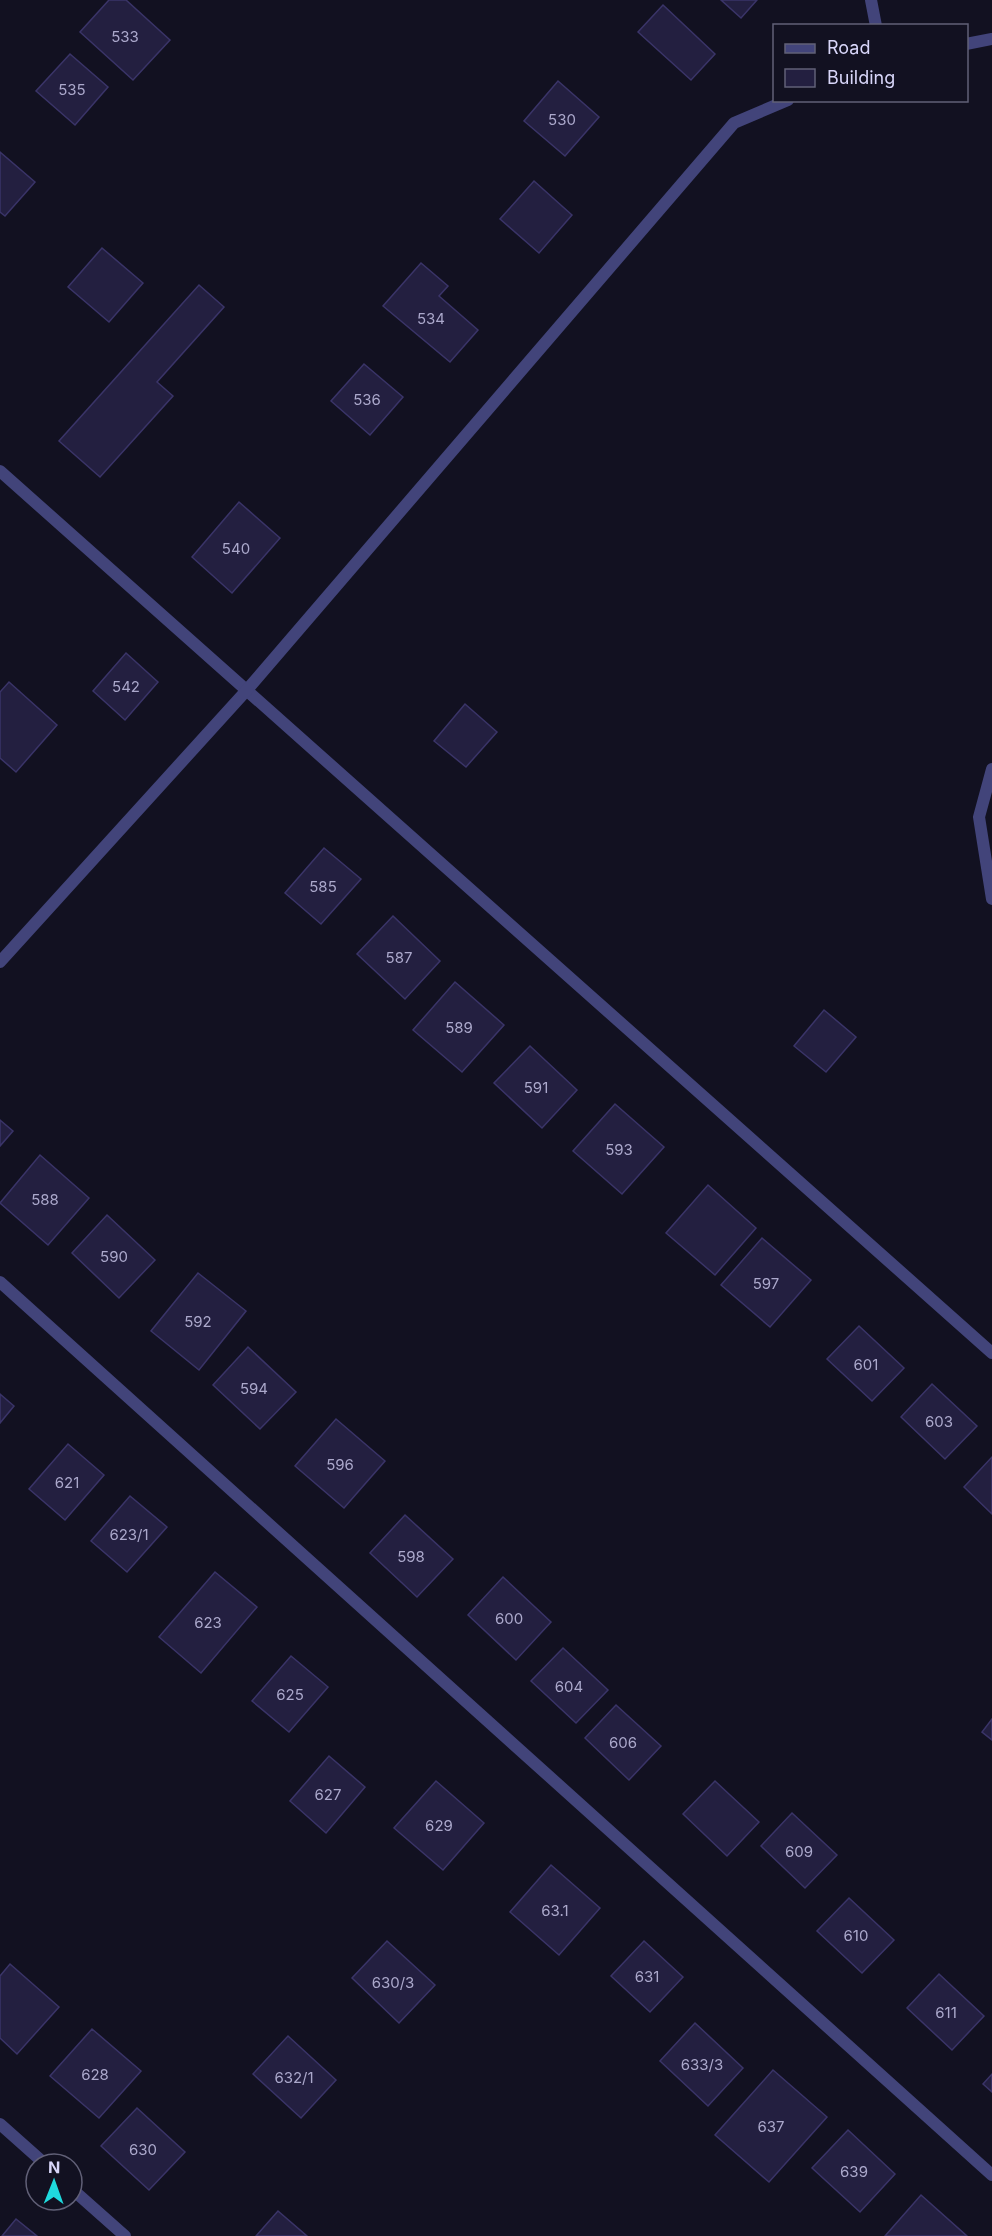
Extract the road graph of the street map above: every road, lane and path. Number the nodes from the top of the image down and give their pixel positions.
1 (871, 0) edge
2 (876, 24) edge
3 (992, 39) edge
4 (968, 44) edge
5 (783, 102) edge
6 (0, 471) edge
7 (246, 691) junction
8 (992, 769) edge
9 (992, 899) edge
10 (0, 962) edge
11 (0, 1282) edge
12 (992, 1353) edge
13 (0, 2124) edge
14 (32, 2152) edge
15 (992, 2175) edge
16 (84, 2199) edge
17 (125, 2236) edge

1 - 2 street
3 - 4 street
5 - 7 street
6 - 7 street
7 - 10 street
7 - 12 street
8 - 9 street
11 - 15 street
13 - 14 street
16 - 17 street

